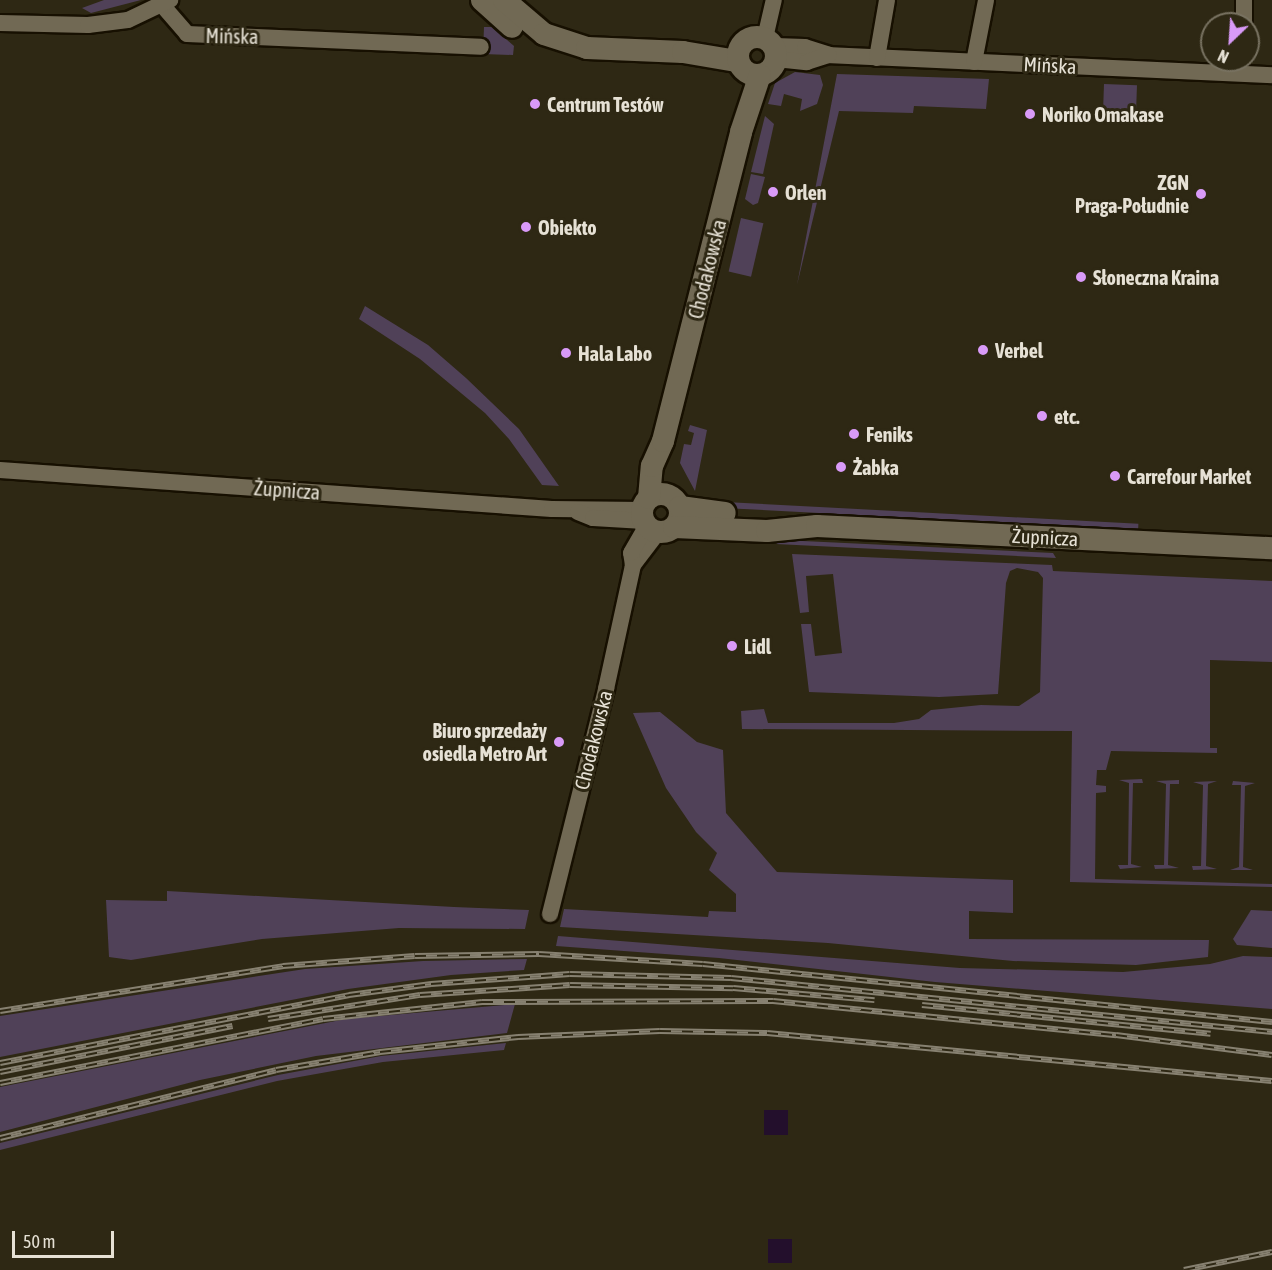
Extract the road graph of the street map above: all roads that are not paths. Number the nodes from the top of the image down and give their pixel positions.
1 (482, 0) edge
2 (504, 0) edge
3 (887, 0) edge
4 (986, 0) edge
5 (773, 1) edge
6 (167, 3) edge
7 (0, 23) edge
8 (481, 46) dead end
9 (587, 48) junction
10 (757, 57) junction
11 (877, 58) junction
12 (974, 62) junction
13 (1200, 66) edge
14 (0, 470) edge
15 (658, 514) junction
16 (1272, 548) edge
17 (549, 914) dead end

1 - 9 street
2 - 9 street
3 - 11 street
4 - 12 street
5 - 10 street, Chodakowska
6 - 7 street, Mińska
6 - 8 street, Mińska
9 - 10 street, Mińska
10 - 11 street, Mińska
10 - 15 street, Chodakowska
11 - 12 street, Mińska
12 - 13 street, Mińska
14 - 15 street, Żupnicza
15 - 16 street, Żupnicza
15 - 17 street, Chodakowska

